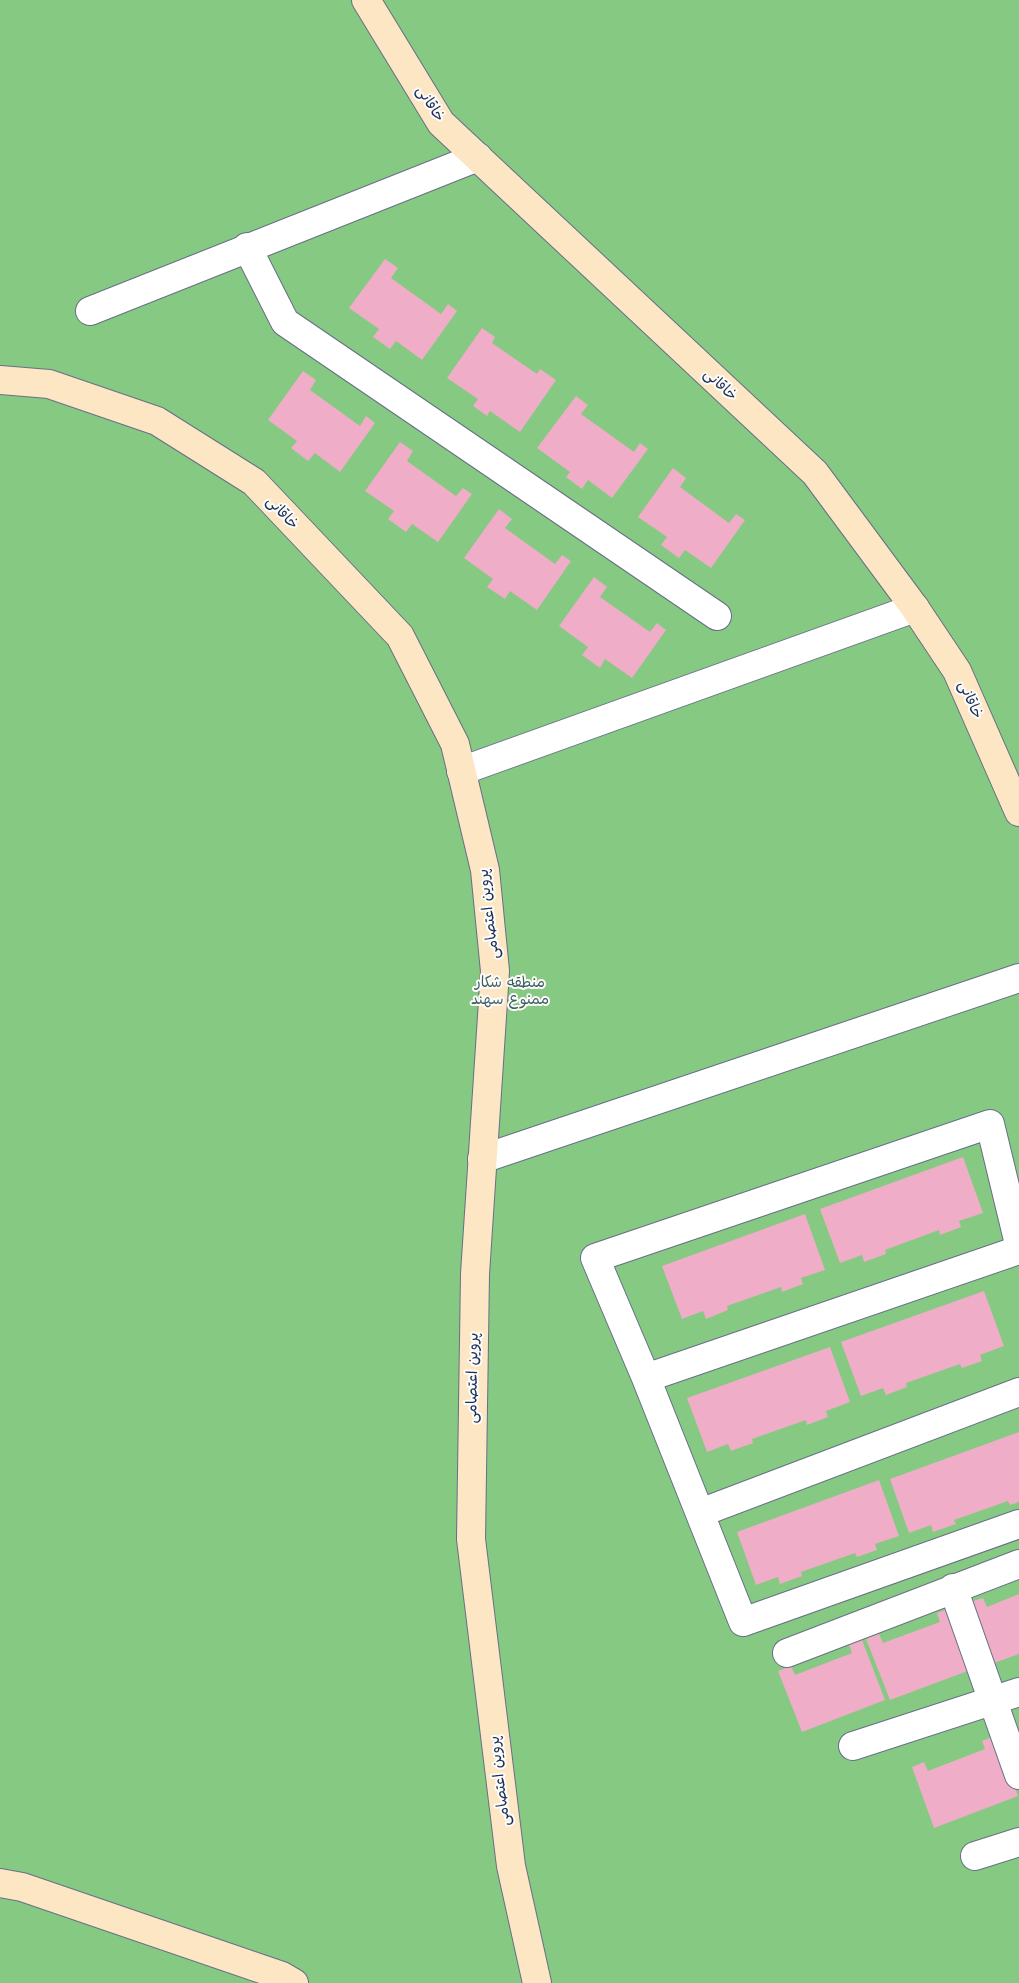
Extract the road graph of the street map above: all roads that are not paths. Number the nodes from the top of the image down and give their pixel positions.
1 (366, 0) edge
2 (478, 158) junction
3 (247, 248) junction
4 (90, 311) dead end
5 (0, 380) edge
6 (915, 608) junction
7 (716, 616) dead end
8 (461, 771) junction
9 (1019, 812) edge
10 (1019, 978) edge
11 (482, 1159) junction
12 (1019, 1244) edge
13 (1019, 1250) edge
14 (646, 1378) junction
15 (1019, 1392) edge
16 (700, 1513) junction
17 (1019, 1524) edge
18 (1019, 1564) edge
19 (953, 1588) junction
20 (787, 1653) dead end
21 (1019, 1692) edge
22 (993, 1700) junction
23 (853, 1746) dead end
24 (1019, 1775) edge
25 (1019, 1842) edge
26 (974, 1856) dead end
27 (0, 1884) edge
28 (294, 1983) edge
29 (537, 1983) edge

1 - 2 street, خاقانی
2 - 3 street
2 - 6 street, خاقانی
3 - 4 street
3 - 7 street
5 - 8 street, خاقانی
6 - 8 street
6 - 9 street, خاقانی
8 - 11 street, پروین اعتصامی
10 - 11 street
11 - 29 street, پروین اعتصامی
12 - 14 street
13 - 14 street
14 - 16 street
15 - 16 street
16 - 17 street
18 - 19 street
19 - 20 street
19 - 22 street
21 - 22 street
22 - 23 street
22 - 24 street
25 - 26 street
27 - 28 street

